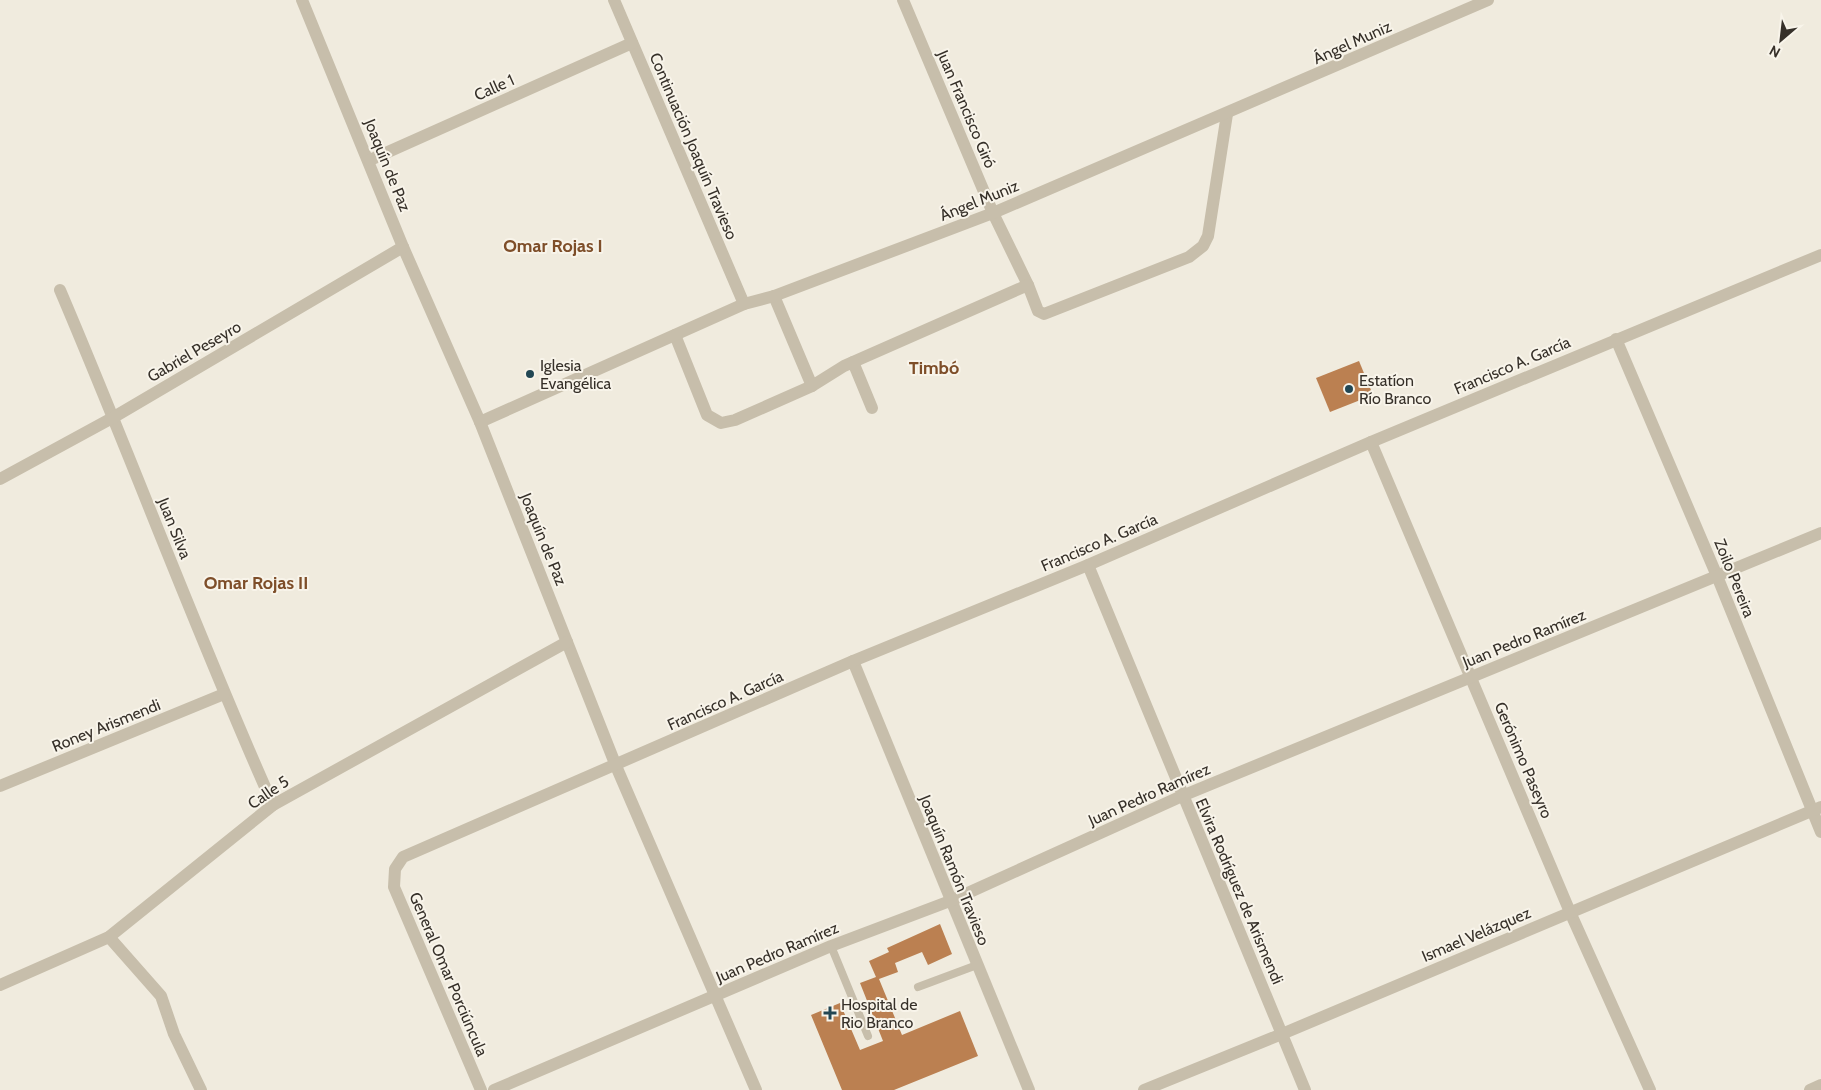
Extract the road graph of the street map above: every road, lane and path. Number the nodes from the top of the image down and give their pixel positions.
1 (302, 0) edge
2 (614, 0) edge
3 (903, 0) edge
4 (1488, 0) edge
5 (1468, 4) edge
6 (632, 43) junction
7 (1226, 114) junction
8 (370, 160) junction
9 (993, 213) junction
10 (403, 247) junction
11 (1821, 255) edge
12 (1028, 285) junction
13 (60, 290) dead end
14 (774, 296) junction
15 (744, 304) junction
16 (675, 336) junction
17 (1616, 339) junction
18 (853, 362) junction
19 (812, 386) junction
20 (872, 408) dead end
21 (114, 417) junction
22 (480, 422) junction
23 (1371, 442) junction
24 (0, 479) edge
25 (1821, 533) edge
26 (1088, 565) junction
27 (1717, 576) junction
28 (567, 642) junction
29 (853, 661) junction
30 (1471, 677) junction
31 (224, 694) junction
32 (616, 766) junction
33 (0, 786) edge
34 (1182, 796) junction
35 (273, 805) junction
36 (1817, 809) edge
37 (1821, 832) edge
38 (395, 869) joint
39 (950, 901) junction
40 (1570, 912) junction
41 (109, 937) junction
42 (831, 946) junction
43 (977, 965) junction
44 (0, 985) edge
45 (918, 987) dead end
46 (715, 996) junction
47 (1282, 1034) junction
48 (868, 1036) dead end
49 (1821, 1085) edge
50 (201, 1090) edge
51 (481, 1090) edge
52 (494, 1090) edge
53 (756, 1090) edge
54 (1029, 1090) edge
55 (1144, 1090) edge
56 (1305, 1090) edge
57 (1650, 1090) edge
58 (1810, 1090) edge

1 - 8 street, Joaquín de Paz
2 - 6 street, Continuación Joaquín Travieso
3 - 9 street, Juan Francisco Giró
4 - 5 street, Ángel Muniz
5 - 7 street, Ángel Muniz
6 - 8 street, Calle 1
6 - 15 street, Continuación Joaquín Travieso
7 - 9 street, Ángel Muniz
7 - 12 street, Juan Francisco Giró
8 - 10 street, Joaquín de Paz
9 - 12 street, Juan Francisco Giró
9 - 14 street, Ángel Muniz
10 - 21 street, Gabriel Peseyro
10 - 22 street, Joaquín de Paz
11 - 17 street, Francisco A. García
12 - 18 street
13 - 21 street, Juan Silva
14 - 15 street, Ángel Muniz
14 - 19 street
15 - 16 street, Ángel Muniz
16 - 19 street
16 - 22 street, Ángel Muniz
17 - 23 street, Francisco A. García
17 - 27 street, Zoilo Pereira
18 - 19 street
18 - 20 street
21 - 24 street, Gabriel Peseyro
21 - 31 street, Juan Silva
22 - 28 street, Joaquín de Paz
23 - 26 street, Francisco A. García
23 - 30 street, Gerónimo Paseyro
25 - 27 street, Juan Pedro Ramírez
26 - 29 street, Francisco A. García
26 - 34 street, Elvira Rodríguez de Arismendi
27 - 30 street, Juan Pedro Ramírez
27 - 36 street, Zoilo Pereira
28 - 32 street, Joaquín de Paz
28 - 35 street, Calle 5
29 - 32 street, Francisco A. García
29 - 39 street, Joaquín Ramón Travieso
30 - 34 street, Juan Pedro Ramírez
30 - 40 street, Gerónimo Paseyro
31 - 33 street, Roney Arismendi
31 - 35 street, Juan Silva
32 - 38 street, Francisco A. García
32 - 46 street, Joaquín de Paz
34 - 39 street, Juan Pedro Ramírez
34 - 47 street, Elvira Rodríguez de Arismendi
35 - 41 street, Calle 5
36 - 37 street, Zoilo Pereira
36 - 40 street, Ismael Velázquez
38 - 51 street, General Omar Porciúncula
39 - 42 street, Juan Pedro Ramírez
39 - 43 street, Joaquín Ramón Travieso
40 - 47 street, Ismael Velázquez
40 - 57 street, Gerónimo Paseyro
41 - 44 street, Calle 5
41 - 50 street
42 - 46 street, Juan Pedro Ramírez
42 - 48 lane
43 - 45 lane
43 - 54 street, Joaquín Ramón Travieso
46 - 52 street, Juan Pedro Ramírez
46 - 53 street, Joaquín de Paz
47 - 55 street, Ismael Velázquez
47 - 56 street, Elvira Rodríguez de Arismendi
49 - 58 street

